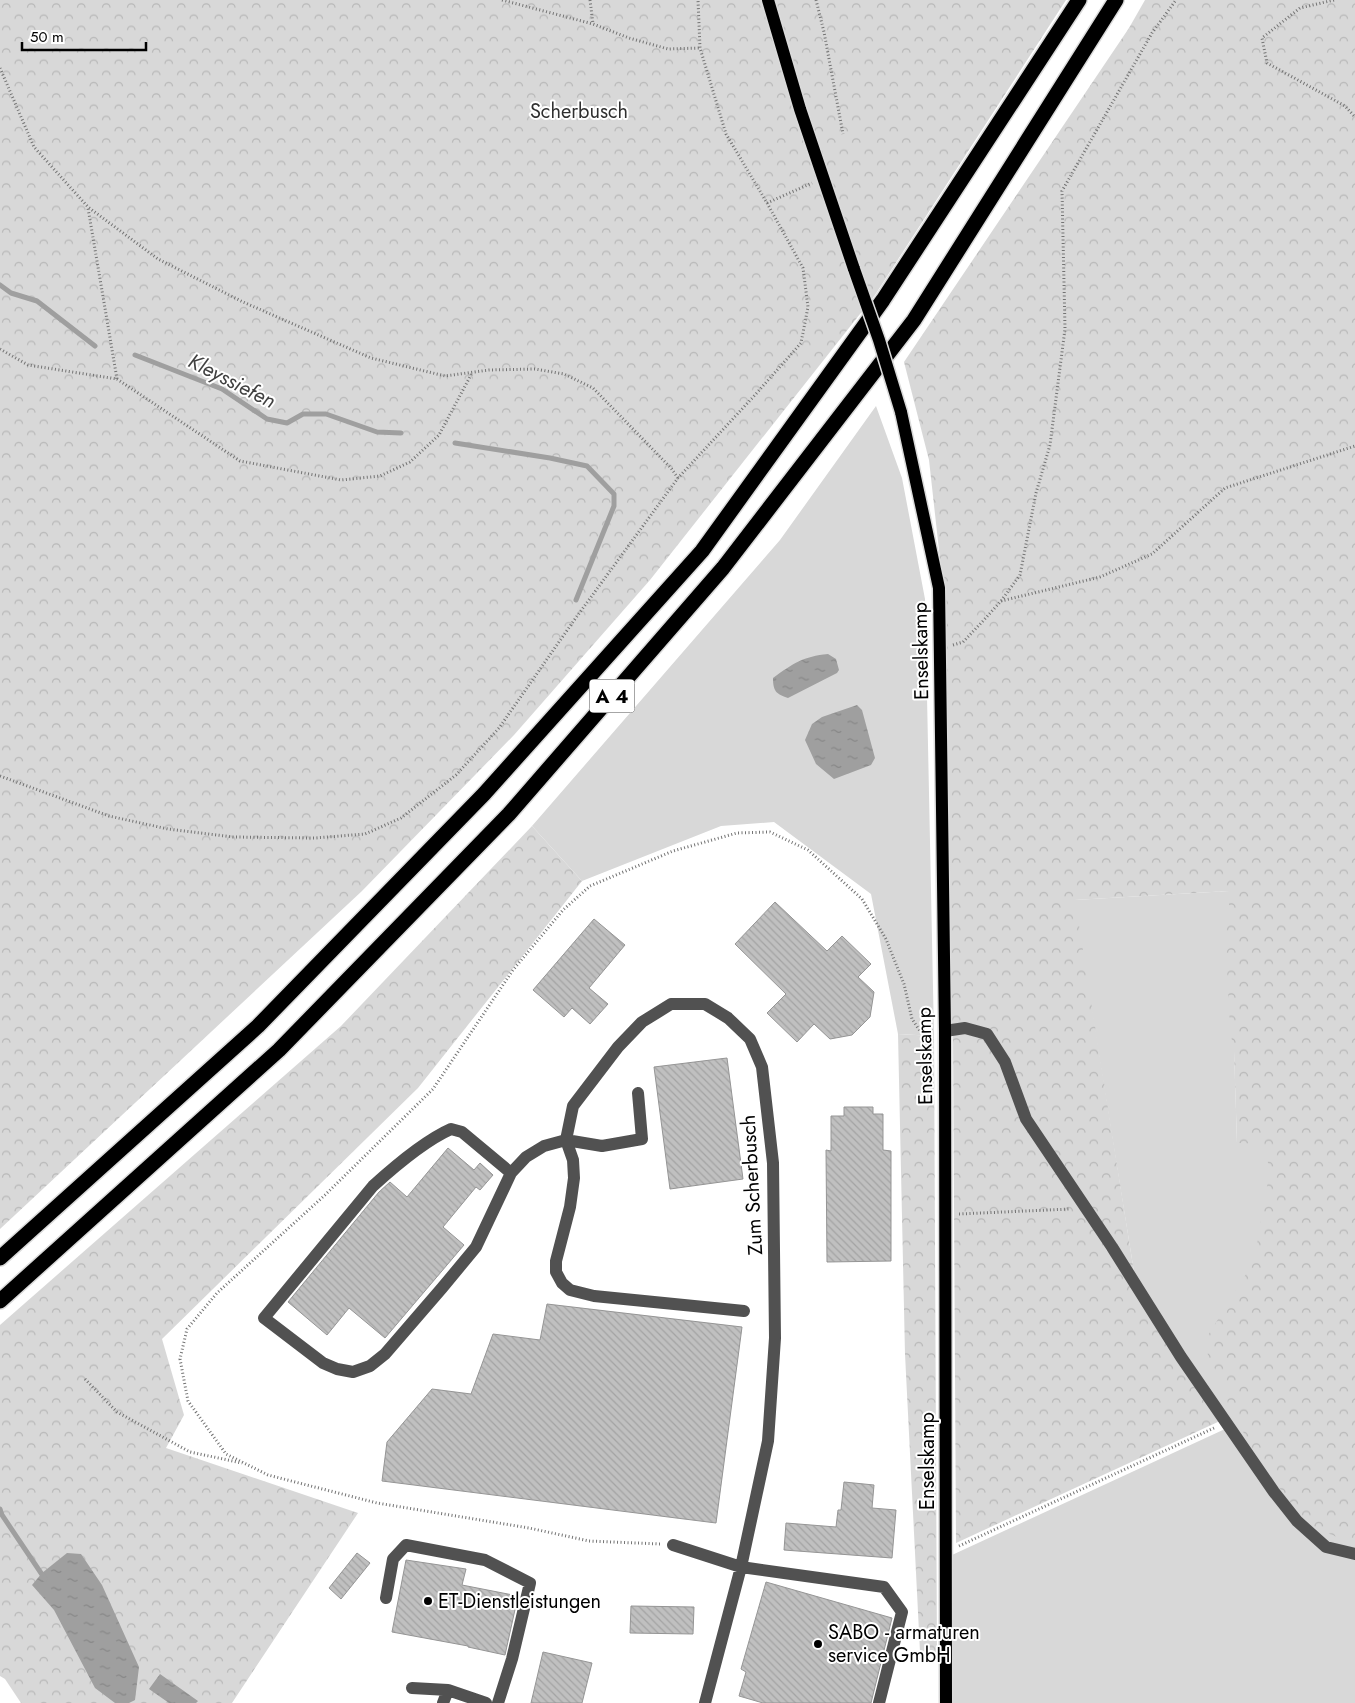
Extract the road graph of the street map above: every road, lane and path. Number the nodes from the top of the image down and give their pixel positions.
1 (502, 0) edge
2 (590, 0) edge
3 (698, 0) edge
4 (768, 0) edge
5 (816, 0) edge
6 (1079, 0) edge
7 (1116, 0) edge
8 (1176, 0) edge
9 (1334, 0) edge
10 (594, 24) junction
11 (700, 48) junction
12 (0, 68) edge
13 (1355, 117) edge
14 (844, 134) dead end
15 (822, 178) junction
16 (767, 203) junction
17 (88, 207) junction
18 (0, 349) edge
19 (472, 372) junction
20 (118, 379) junction
21 (1355, 446) edge
22 (678, 478) junction
23 (1001, 601) junction
24 (940, 650) junction
25 (0, 776) edge
26 (944, 1031) junction
27 (638, 1093) dead end
28 (566, 1140) junction
29 (511, 1173) junction
30 (1086, 1208) junction
31 (945, 1215) junction
32 (0, 1258) edge
33 (0, 1301) edge
34 (744, 1311) dead end
35 (85, 1379) dead end
36 (1226, 1422) junction
37 (248, 1464) dead end
38 (673, 1545) dead end
39 (946, 1552) junction
40 (1355, 1554) edge
41 (740, 1568) junction
42 (386, 1598) dead end
43 (412, 1688) dead end
44 (448, 1690) junction
45 (443, 1703) edge
46 (486, 1703) edge
47 (498, 1703) edge
48 (705, 1703) edge
49 (879, 1703) edge
50 (946, 1703) edge

1 - 10 path
2 - 10 path
3 - 11 path
4 - 15 main road, Enselskamp
5 - 14 path
6 - 32 highway, A 4
7 - 33 highway, A 4
8 - 23 path
9 - 13 path
10 - 11 path
11 - 16 path
12 - 17 path
15 - 16 path
15 - 24 main road, Enselskamp, bridge
16 - 22 path
17 - 19 path
17 - 20 path
18 - 20 path
19 - 20 path
19 - 22 path
21 - 23 path
22 - 25 path
23 - 24 path
24 - 26 main road, Enselskamp
26 - 30 street
26 - 31 main road, Enselskamp
27 - 28 street
28 - 29 street
28 - 34 street
28 - 41 street, Zum Scherbusch
29 - 29 street
30 - 31 path
30 - 36 street
31 - 39 main road, Enselskamp
35 - 37 path
36 - 39 path
36 - 40 street
38 - 41 street
39 - 50 main road, Enselskamp
41 - 48 street, Zum Scherbusch
41 - 49 street
42 - 47 street
43 - 44 street
44 - 45 street
44 - 46 street

